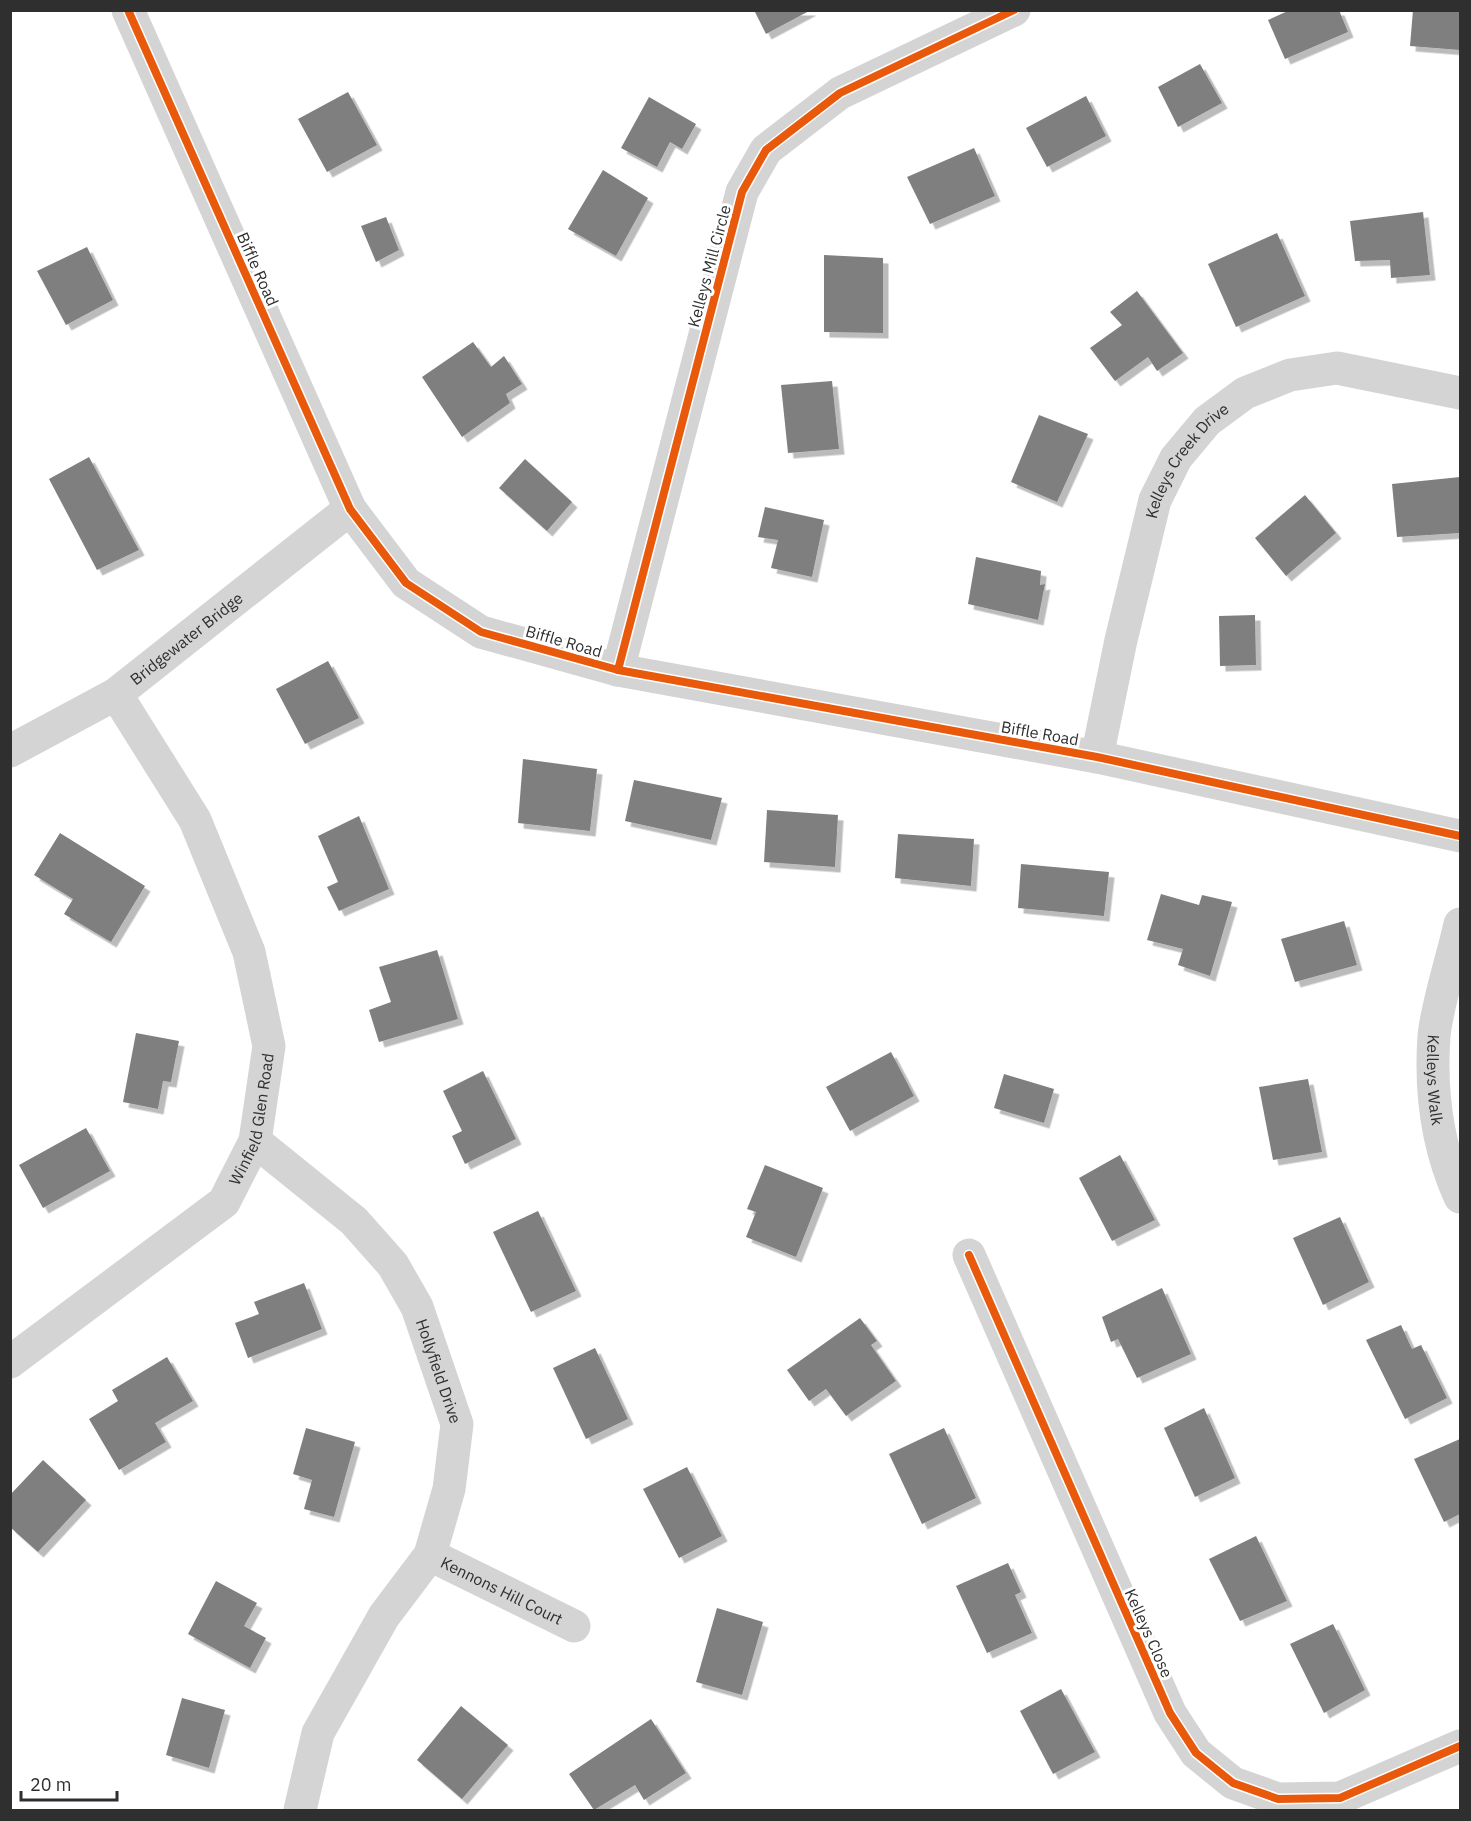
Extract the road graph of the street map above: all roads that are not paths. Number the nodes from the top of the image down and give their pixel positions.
1 (128, 10) edge
2 (1014, 10) edge
3 (1461, 393) edge
4 (350, 509) junction
5 (618, 670) junction
6 (116, 694) junction
7 (10, 751) edge
8 (1097, 757) junction
9 (1461, 836) edge
10 (1461, 924) edge
11 (255, 1141) junction
12 (1461, 1197) edge
13 (969, 1255) dead end
14 (10, 1362) edge
15 (430, 1555) junction
16 (574, 1626) dead end
17 (1461, 1746) edge
18 (300, 1810) edge

1 - 4 street, Biffle Road
2 - 5 street, Kelleys Mill Circle
3 - 8 street, Kelleys Creek Drive
4 - 5 street, Biffle Road
4 - 6 street, Bridgewater Bridge
5 - 8 street, Biffle Road
6 - 7 street, Bridgewater Bridge
6 - 11 street, Winfield Glen Road
8 - 9 street, Biffle Road
10 - 12 street, Kelleys Walk
11 - 14 street, Winfield Glen Road
11 - 15 street, Hollyfield Drive
13 - 17 street, Kelleys Close
15 - 16 street, Kennons Hill Court
15 - 18 street, Hollyfield Drive

